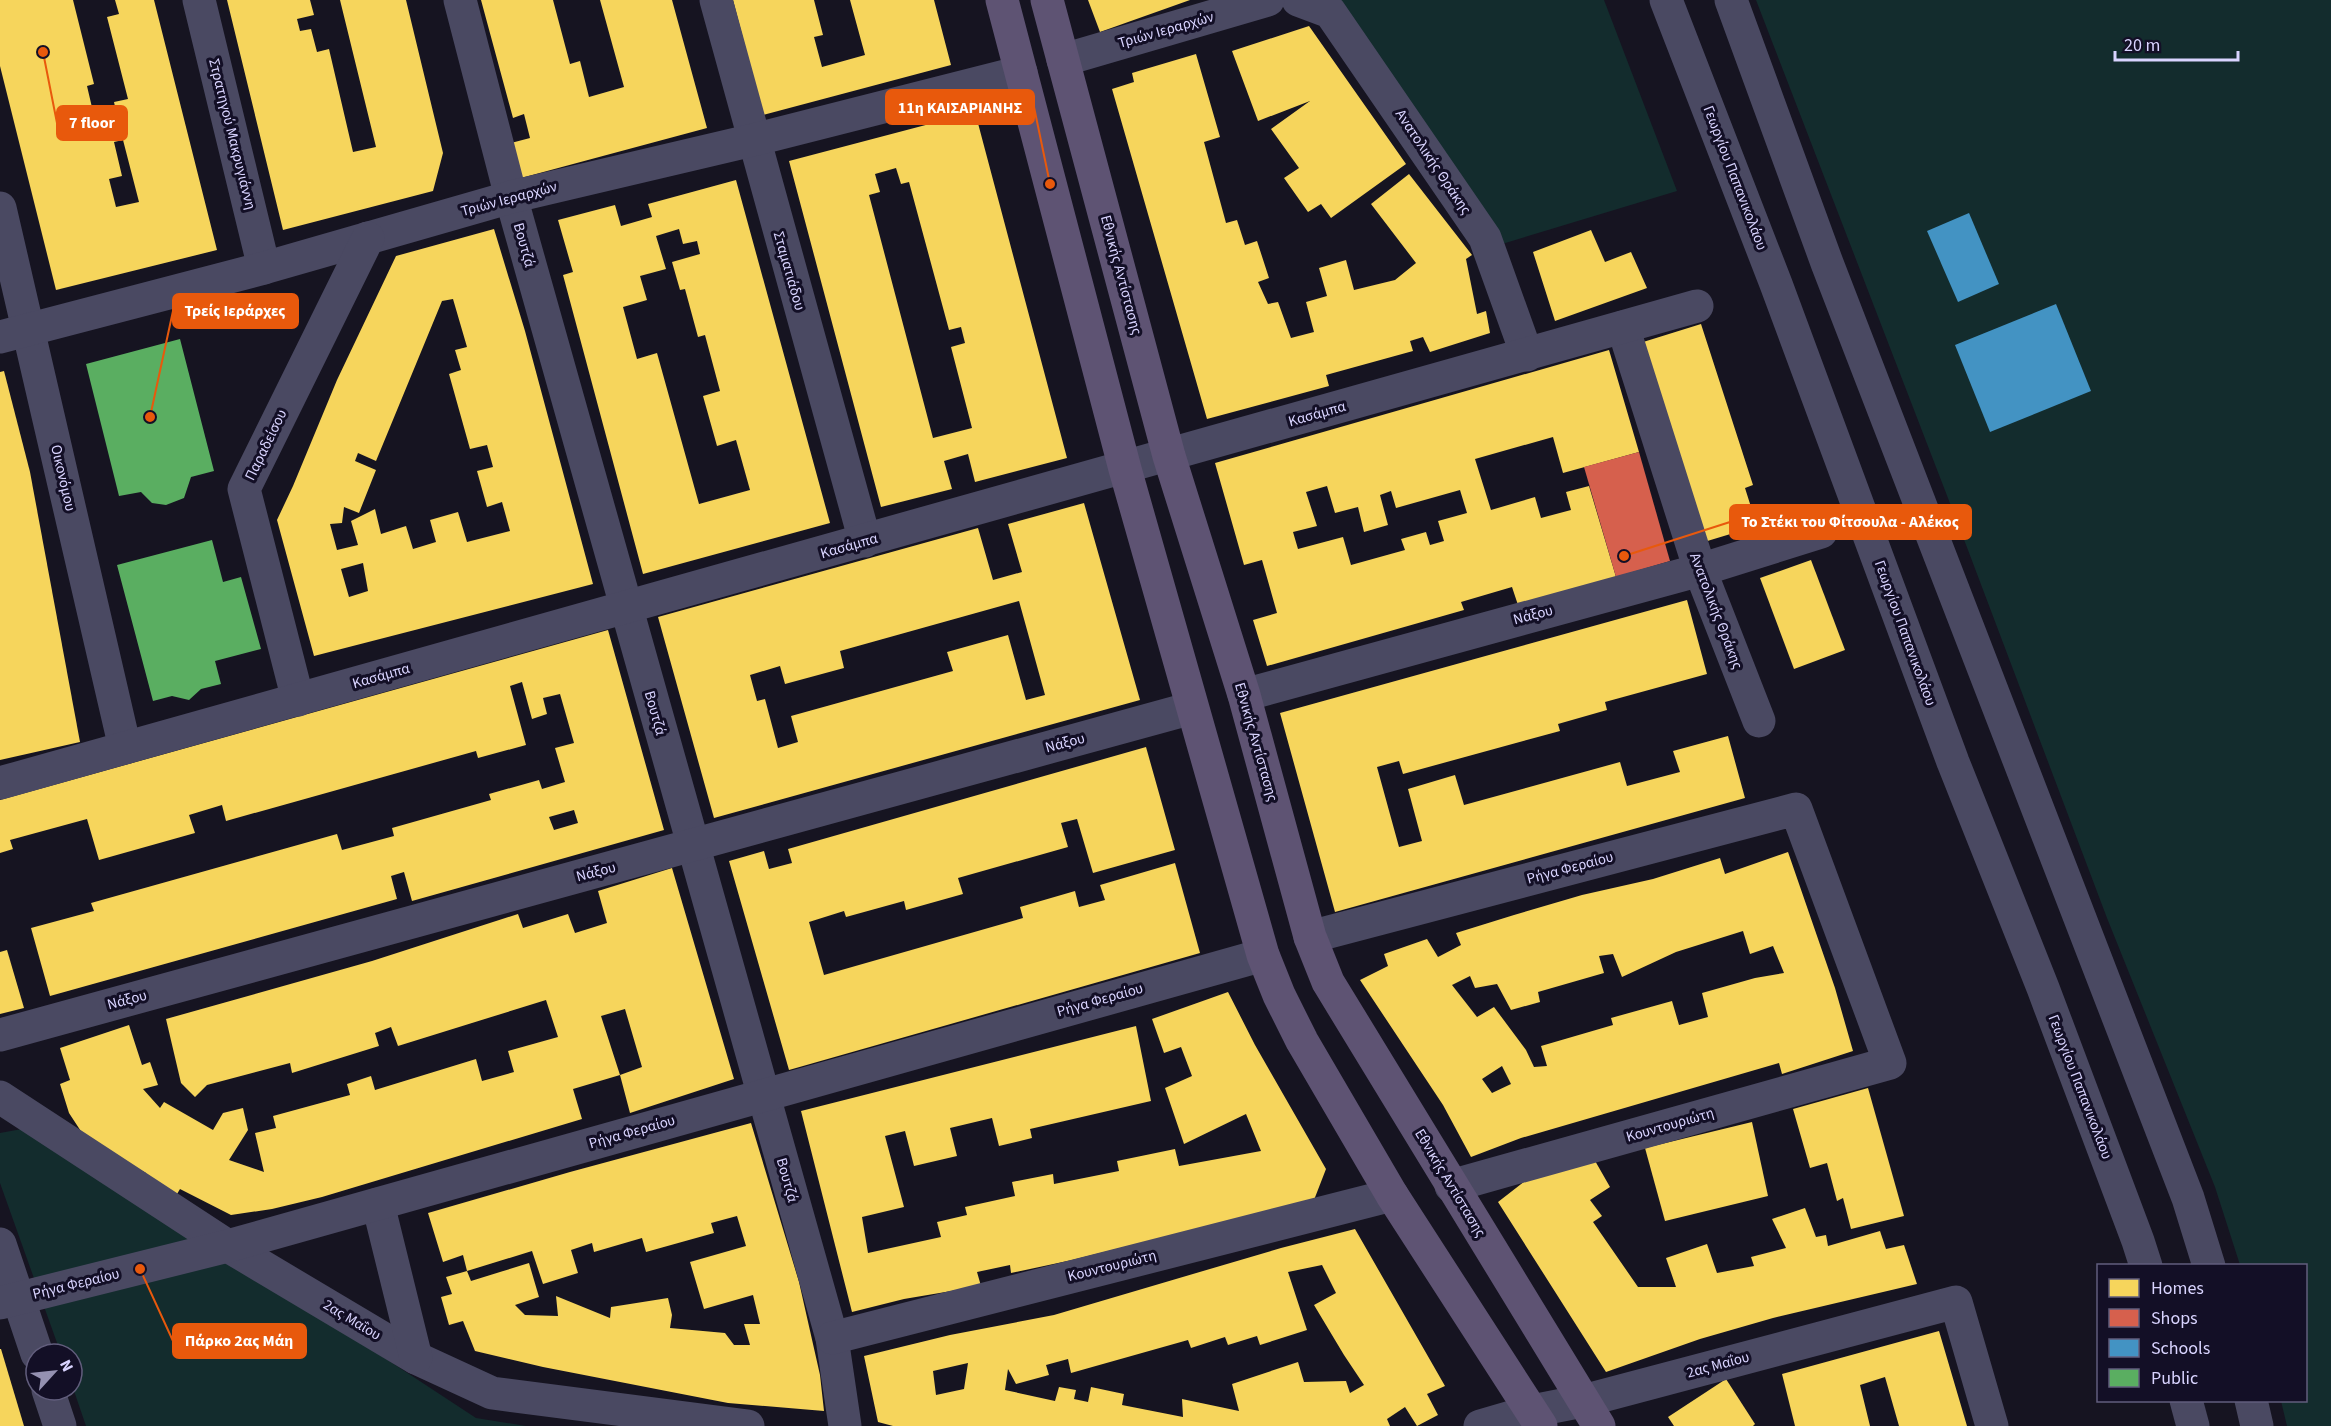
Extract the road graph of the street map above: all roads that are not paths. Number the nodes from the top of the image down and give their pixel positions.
1 (199, 0) edge
2 (460, 0) edge
3 (716, 0) edge
4 (1002, 0) edge
5 (1047, 0) edge
6 (1268, 0) edge
7 (1298, 0) edge
8 (1666, 0) edge
9 (1731, 0) edge
10 (1063, 60) junction
11 (1021, 72) junction
12 (753, 140) junction
13 (511, 197) junction
14 (0, 208) edge
15 (368, 238) junction
16 (264, 268) junction
17 (1697, 306) dead end
18 (1623, 327) junction
19 (14, 333) edge
20 (1527, 355) junction
21 (1169, 456) junction
22 (1125, 469) junction
23 (1821, 532) dead end
24 (865, 541) junction
25 (1700, 570) junction
26 (626, 608) junction
27 (1244, 694) junction
28 (298, 699) junction
29 (1192, 708) junction
30 (1759, 721) dead end
31 (125, 748) junction
32 (0, 783) edge
33 (692, 845) junction
34 (1310, 937) junction
35 (1263, 955) junction
36 (0, 1035) edge
37 (1890, 1063) joint
38 (764, 1095) junction
39 (0, 1096) edge
40 (1451, 1186) junction
41 (1392, 1195) junction
42 (378, 1204) junction
43 (0, 1244) edge
44 (228, 1246) junction
45 (2145, 1264) edge
46 (2208, 1264) edge
47 (9, 1301) edge
48 (832, 1338) junction
49 (30, 1342) edge
50 (416, 1358) junction
51 (52, 1402) edge
52 (2186, 1402) edge
53 (2251, 1402) edge
54 (1591, 1413) edge
55 (1536, 1419) edge
56 (60, 1426) edge
57 (748, 1426) edge
58 (845, 1426) edge
59 (1480, 1426) edge
60 (1992, 1426) edge
61 (2193, 1426) edge
62 (2257, 1426) edge

1 - 16 street, Στρατηγού Μακρυγιάννη
2 - 13 street, Βουτζά
3 - 12 street, Σταματιάδου
4 - 11 main road
5 - 10 main road, Εθνικής Αντίστασης
6 - 10 street, Τριών Ιεραρχών
7 - 20 street, Ανατολικής Θράκης
8 - 45 street, Γεωργίου Παπανικολάου
9 - 46 street
10 - 21 main road, Εθνικής Αντίστασης
11 - 12 street, Τριών Ιεραρχών
11 - 22 main road
12 - 13 street, Τριών Ιεραρχών
12 - 24 street, Σταματιάδου
13 - 15 street, Τριών Ιεραρχών
13 - 26 street, Βουτζά
14 - 19 street, Οικονόμου
15 - 16 street, Τριών Ιεραρχών
15 - 28 street, Παραδείσου
16 - 19 street, Τριών Ιεραρχών
17 - 18 street, Κασάμπα
18 - 20 street, Κασάμπα
18 - 25 street, Ανατολικής Θράκης
19 - 31 street, Οικονόμου
20 - 21 street, Κασάμπα
21 - 22 street, Κασάμπα
21 - 27 main road, Εθνικής Αντίστασης
22 - 24 street, Κασάμπα
22 - 29 main road
23 - 25 street, Νάξου
24 - 26 street, Κασάμπα
25 - 27 street, Νάξου
25 - 30 street, Ανατολικής Θράκης
26 - 28 street, Κασάμπα
26 - 33 street, Βουτζά
27 - 34 main road, Εθνικής Αντίστασης
28 - 31 street, Κασάμπα
29 - 33 street, Νάξου
29 - 35 main road
31 - 32 street, Κασάμπα
33 - 36 street, Νάξου
33 - 38 street, Βουτζά
34 - 37 street, Ρήγα Φεραίου
34 - 40 main road, Εθνικής Αντίστασης
35 - 38 street, Ρήγα Φεραίου
35 - 41 main road
37 - 40 street, Κουντουριώτη
38 - 42 street, Ρήγα Φεραίου
38 - 48 street, Βουτζά
39 - 44 street, 2ας Μαΐου
40 - 54 main road, Εθνικής Αντίστασης
41 - 48 street, Κουντουριώτη
41 - 55 main road
42 - 44 street, Ρήγα Φεραίου
42 - 50 street
43 - 47 street
44 - 47 street, Ρήγα Φεραίου
44 - 50 street, 2ας Μαΐου
47 - 49 street
48 - 58 street, Βουτζά
50 - 57 street, 2ας Μαΐου
51 - 56 street
52 - 61 street
53 - 62 street
54 - 55 street, 2ας Μαΐου
54 - 60 street, 2ας Μαΐου
55 - 59 street, 2ας Μαΐου

